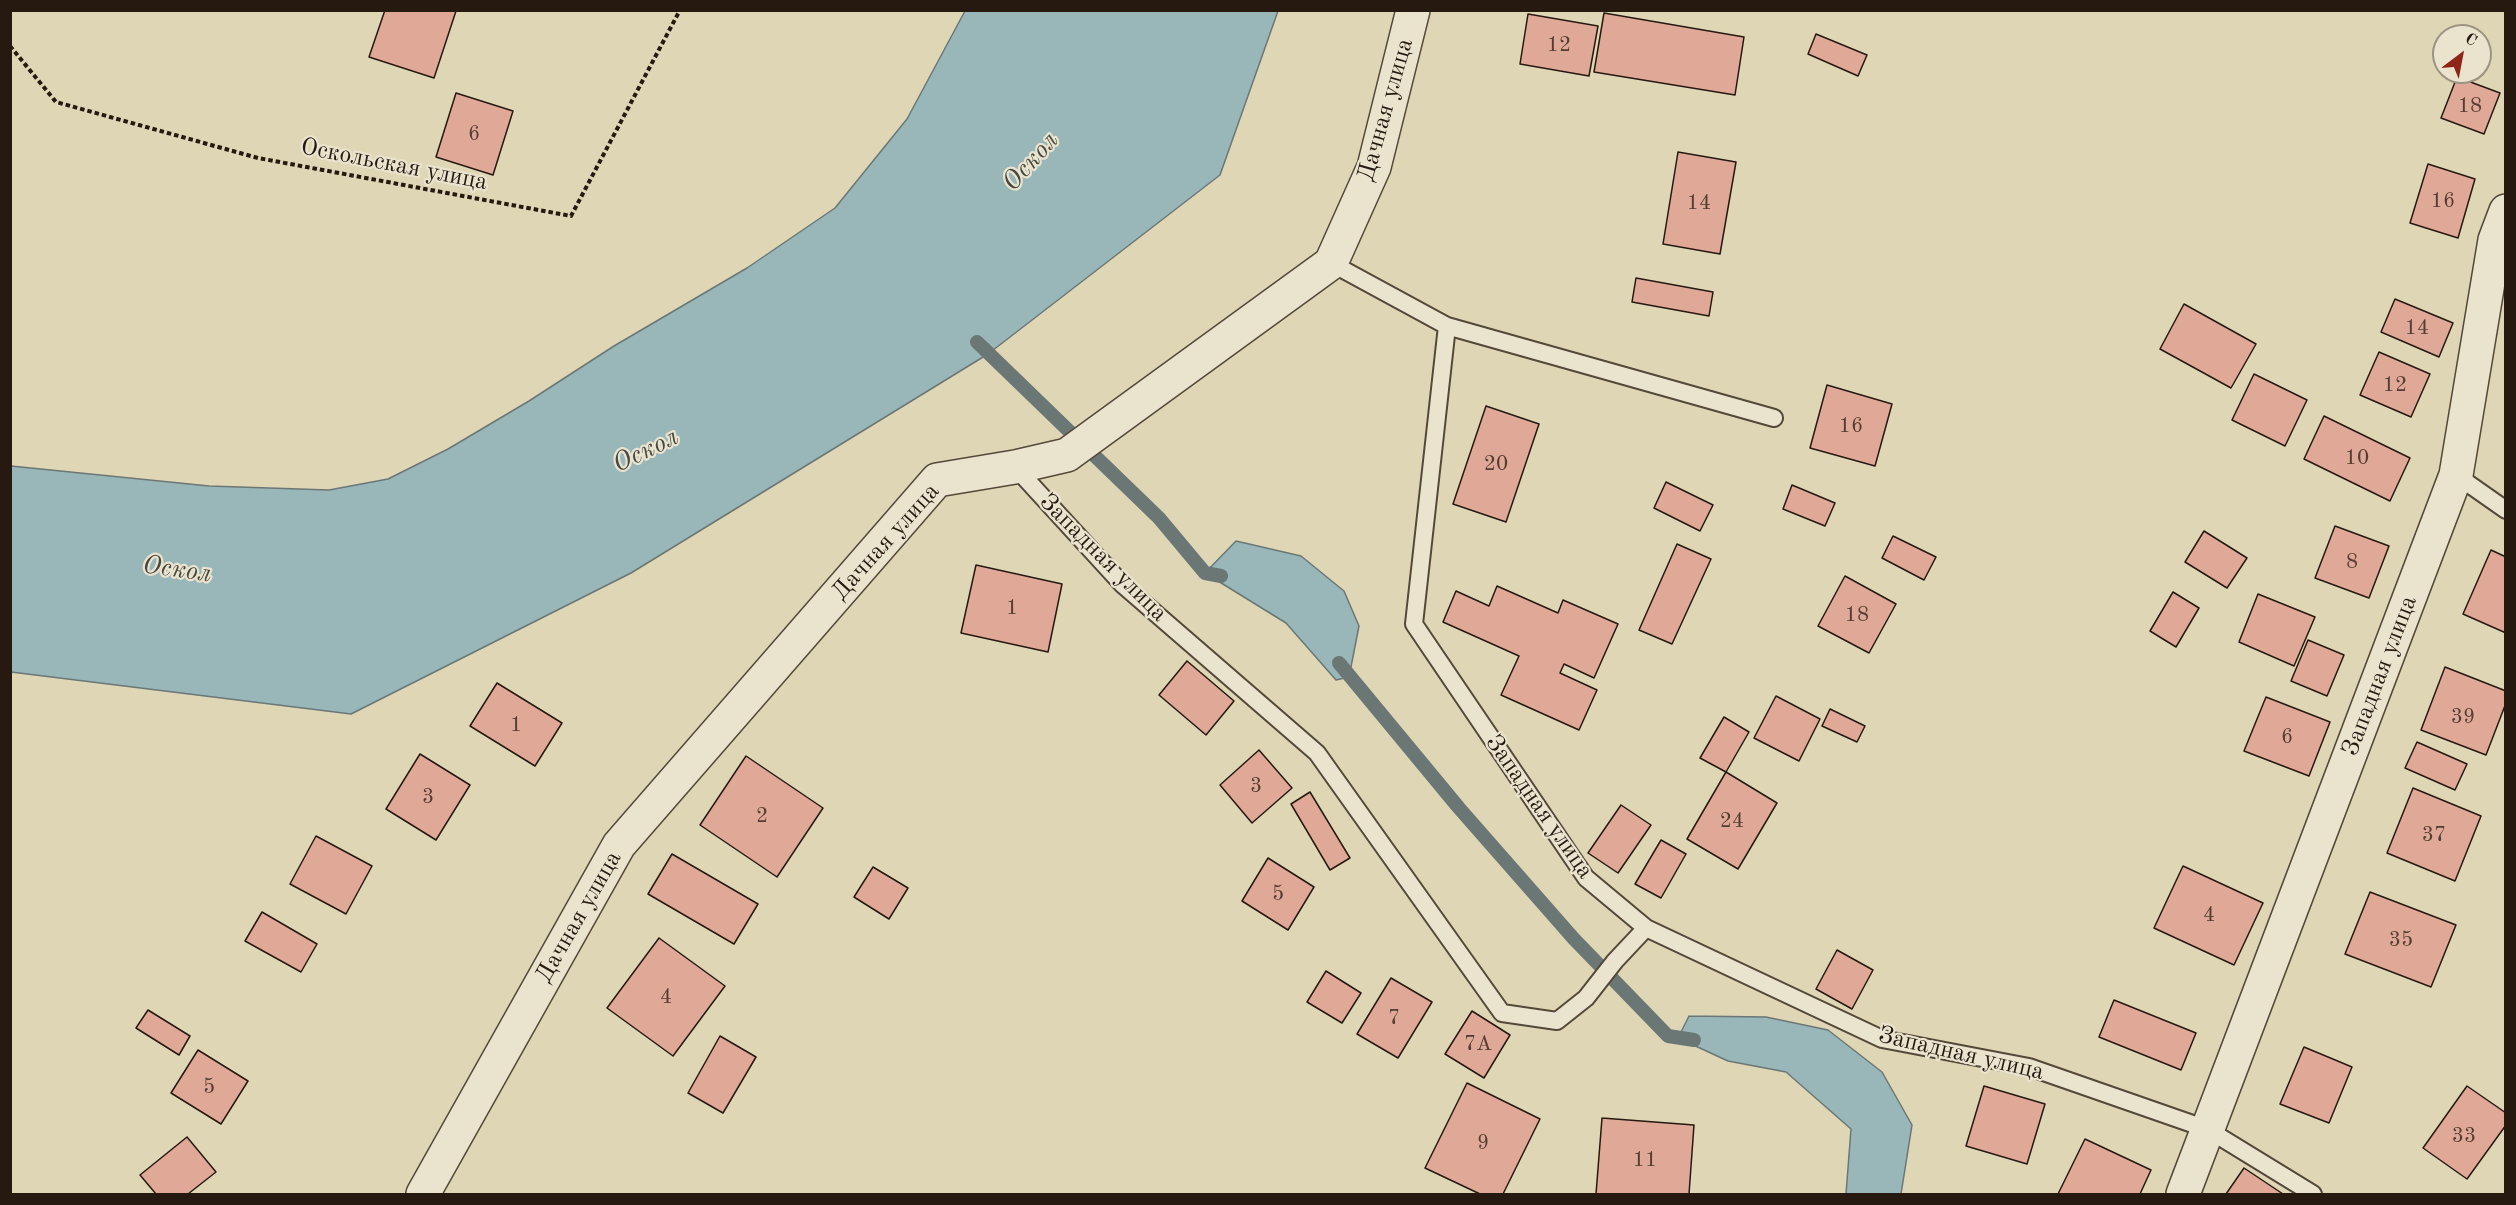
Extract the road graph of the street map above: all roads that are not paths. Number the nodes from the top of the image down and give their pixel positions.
1 (1413, 10) edge
2 (2505, 211) edge
3 (1331, 263) junction
4 (1447, 326) junction
5 (1773, 418) dead end
6 (1015, 467) junction
7 (2456, 475) junction
8 (2505, 510) edge
9 (1647, 928) junction
10 (2207, 1129) junction
11 (423, 1194) edge
12 (2183, 1194) edge
13 (2313, 1194) edge

1 - 3 street, Дачная улица
2 - 7 street, Западная улица
3 - 4 lane
3 - 6 street, Дачная улица
4 - 5 lane
4 - 9 lane, Западная улица
6 - 9 lane, Западная улица
6 - 11 street, Дачная улица
7 - 8 lane
7 - 10 street, Западная улица
9 - 10 lane, Западная улица
10 - 12 street, Западная улица
10 - 13 lane, Западная улица

